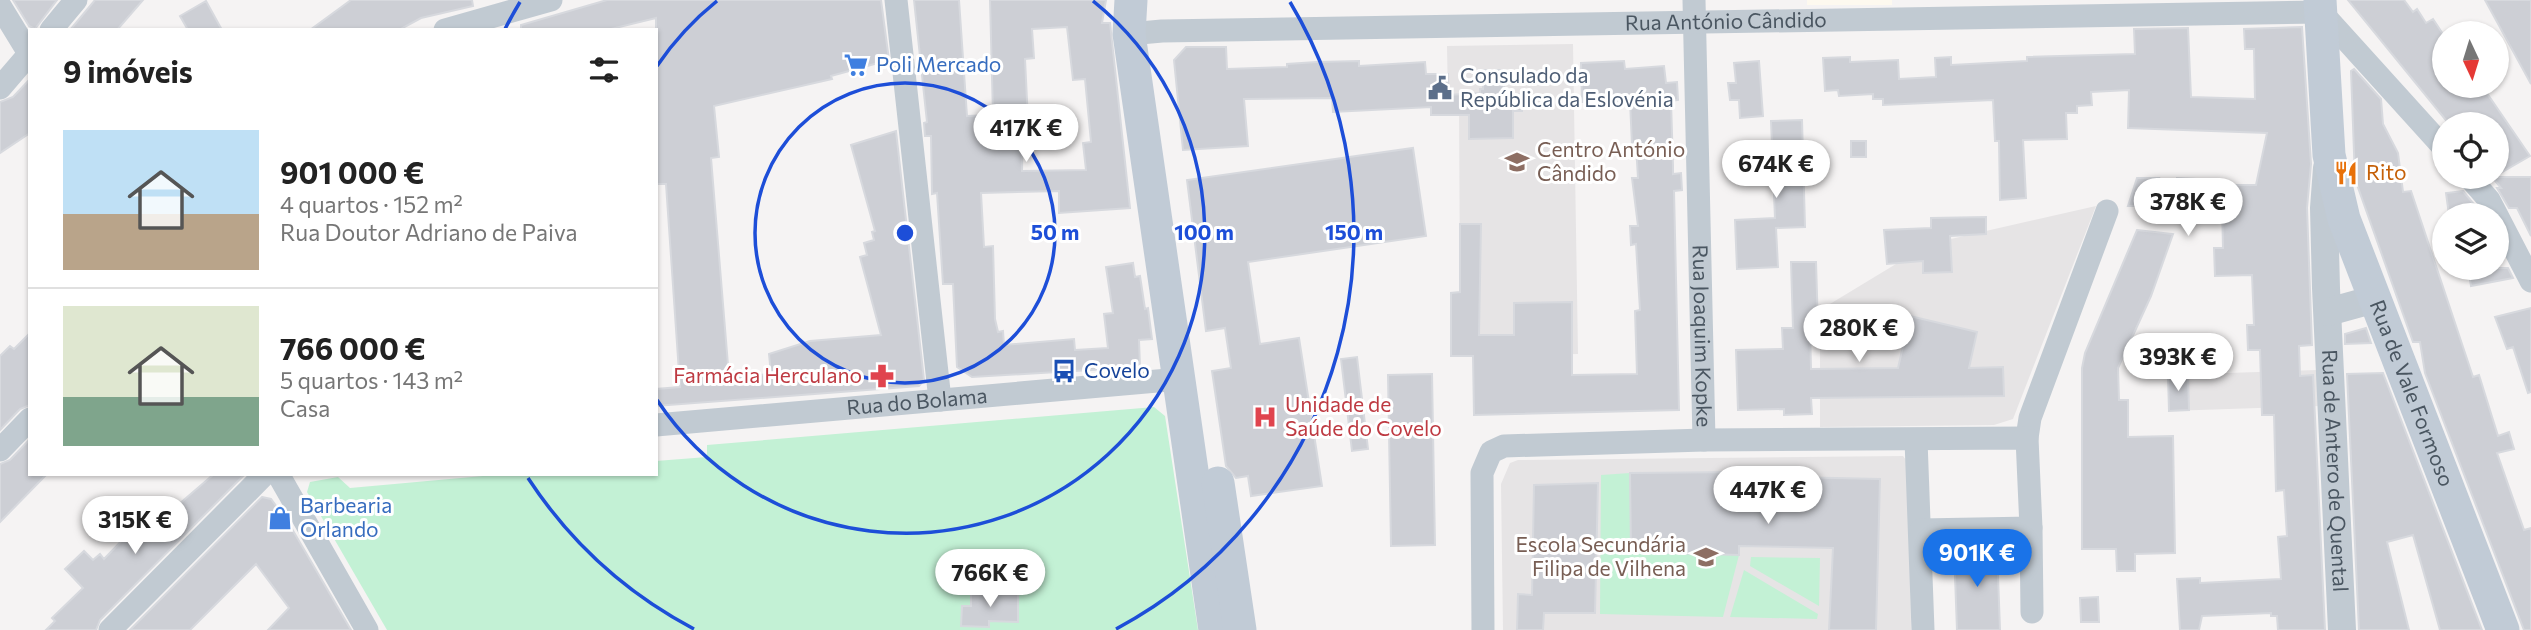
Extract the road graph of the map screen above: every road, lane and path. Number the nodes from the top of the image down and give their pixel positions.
1 (76, 0) edge
2 (551, 0) edge
3 (896, 0) edge
4 (1131, 0) edge
5 (0, 6) edge
6 (2321, 6) edge
7 (1694, 11) edge
8 (53, 28) edge
9 (451, 28) edge
10 (1129, 34) junction
11 (28, 51) edge
12 (28, 56) edge
13 (0, 88) edge
14 (2432, 134) edge
15 (2329, 155) junction
16 (2480, 189) edge
17 (2107, 211) dead end
18 (2531, 281) edge
19 (2375, 299) junction
20 (2328, 312) junction
21 (1180, 379) junction
22 (940, 400) junction
23 (28, 421) edge
24 (658, 425) edge
25 (2027, 438) junction
26 (1704, 440) junction
27 (1916, 440) junction
28 (0, 450) edge
29 (263, 476) edge
30 (279, 476) edge
31 (2031, 528) junction
32 (1921, 530) junction
33 (2032, 612) dead end
34 (110, 630) edge
35 (367, 630) edge
36 (1215, 630) edge
37 (1240, 630) edge
38 (1483, 630) edge
39 (1923, 630) edge
40 (2342, 630) edge
41 (2503, 630) edge

1 - 8 street
2 - 9 street
3 - 22 street
4 - 10 main road
5 - 11 street
6 - 7 street, Rua António Cândido
6 - 14 street
6 - 15 main road, Rua de Antero de Quental
7 - 10 street, Rua António Cândido
7 - 26 street, Rua Joaquim Kopke
10 - 21 main road
12 - 13 street
15 - 19 main road, Rua de Vale Formoso
15 - 20 street, Rua de Antero de Quental
16 - 18 street
17 - 25 street
19 - 20 street
19 - 41 main road, Rua de Vale Formoso
20 - 40 street, Rua de Antero de Quental
21 - 22 street, Rua do Bolama
21 - 36 main road
21 - 37 main road
22 - 24 street, Rua do Bolama
23 - 28 street
25 - 27 street
25 - 31 street
26 - 27 street
26 - 38 street
27 - 32 street
29 - 34 street
30 - 35 street
31 - 32 street
31 - 33 street
32 - 39 street

